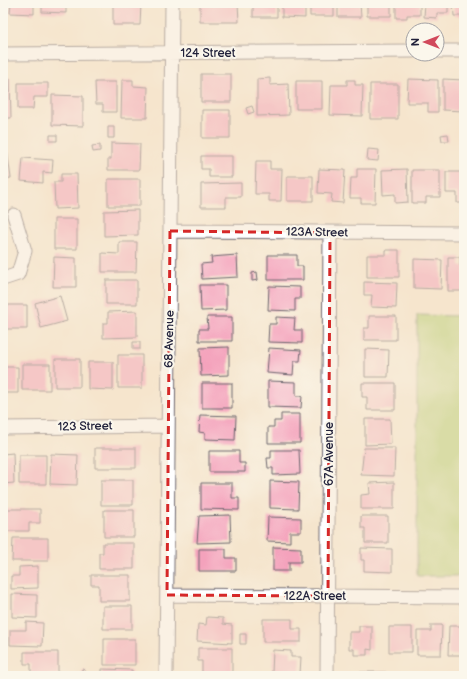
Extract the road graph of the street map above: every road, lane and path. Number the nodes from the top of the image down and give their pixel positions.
1 (172, 3) edge
2 (405, 51) edge
3 (445, 51) edge
4 (464, 51) edge
5 (171, 53) junction
6 (3, 54) edge
7 (14, 215) dead end
8 (170, 231) junction
9 (330, 233) junction
10 (464, 233) edge
11 (3, 279) edge
12 (168, 426) junction
13 (3, 428) edge
14 (167, 595) junction
15 (328, 596) junction
16 (464, 597) edge
17 (166, 676) edge
18 (327, 676) edge

1 - 5 street, 68 Avenue
2 - 5 street, 124 Street
3 - 4 street
5 - 6 street, 124 Street
5 - 8 street, 68 Avenue
7 - 11 street
8 - 9 street, 123A Street
8 - 12 street, 68 Avenue
9 - 10 street, 123A Street
9 - 15 street, 67A Avenue
12 - 13 street, 123 Street
12 - 14 street, 68 Avenue
14 - 15 street, 122A Street
14 - 17 street, 68 Avenue
15 - 16 street, 122A Street
15 - 18 street, 67A Avenue

